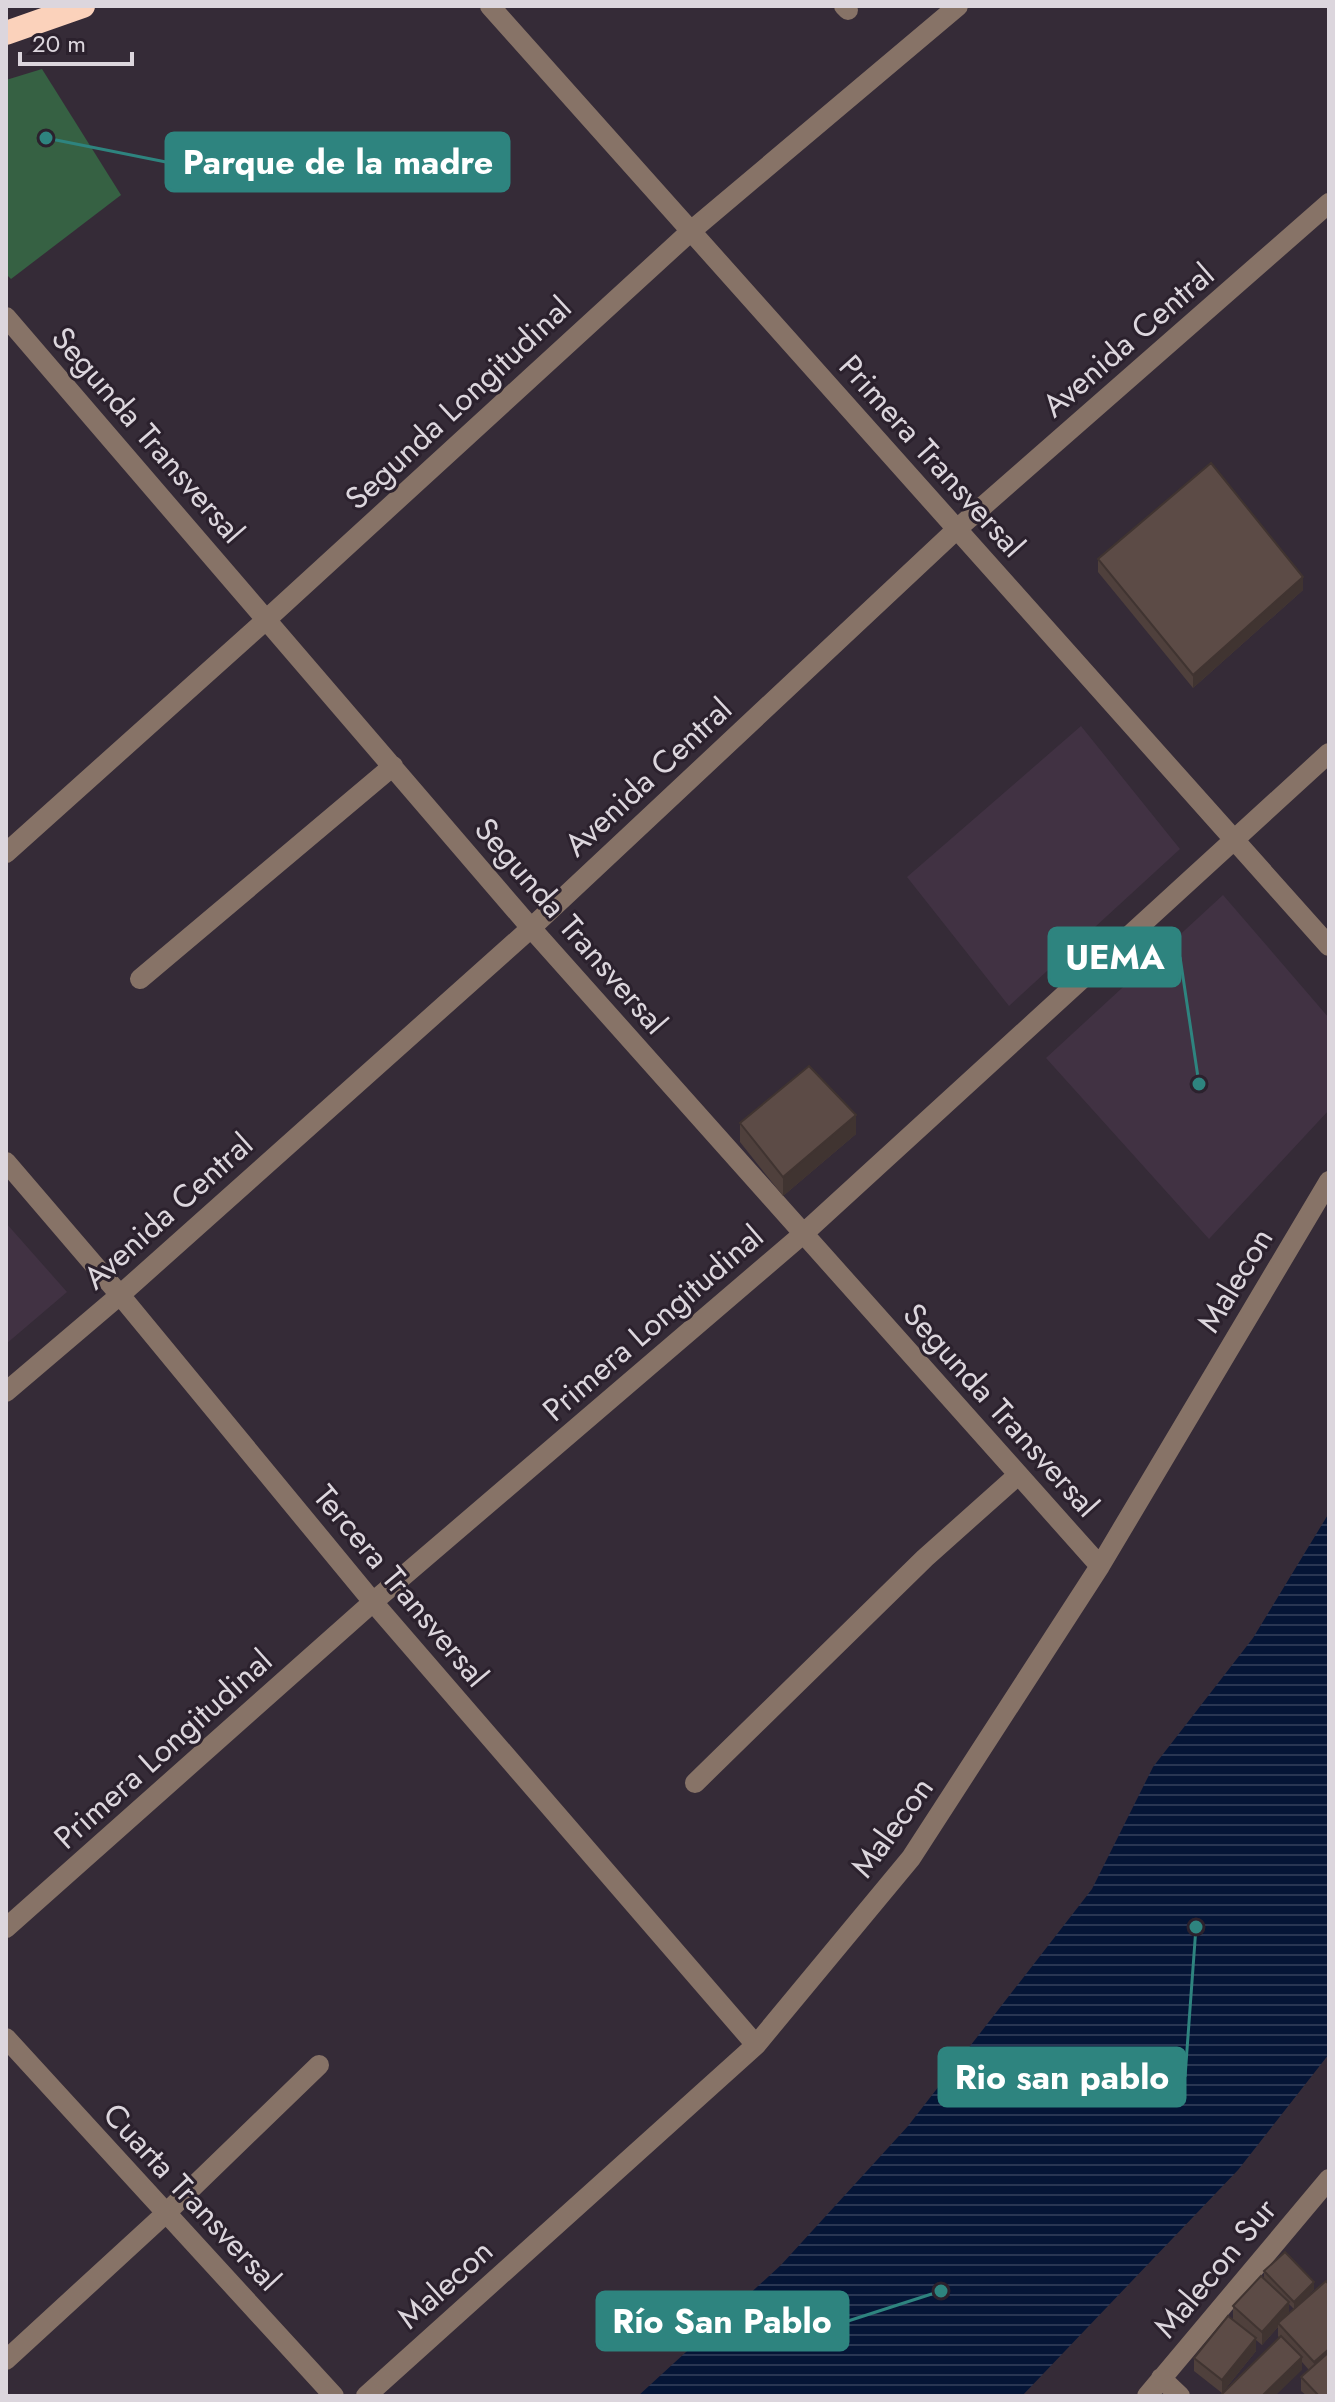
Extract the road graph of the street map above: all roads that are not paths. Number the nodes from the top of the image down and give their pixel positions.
1 (83, 6) edge
2 (490, 6) edge
3 (958, 6) edge
4 (6, 33) edge
5 (1329, 203) edge
6 (691, 231) junction
7 (8, 323) edge
8 (957, 529) junction
9 (267, 619) junction
10 (1329, 753) edge
11 (393, 766) junction
12 (1233, 840) junction
13 (6, 853) edge
14 (531, 928) junction
15 (1329, 946) edge
16 (140, 979) dead end
17 (6, 1162) edge
18 (1329, 1181) edge
19 (803, 1234) junction
20 (120, 1295) junction
21 (6, 1392) edge
22 (1018, 1475) junction
23 (1100, 1566) junction
24 (373, 1602) junction
25 (695, 1783) dead end
26 (6, 1928) edge
27 (6, 2038) edge
28 (756, 2045) junction
29 (319, 2065) dead end
30 (1329, 2179) edge
31 (165, 2214) junction
32 (6, 2360) edge
33 (1161, 2378) junction
34 (334, 2396) edge
35 (366, 2396) edge
36 (1147, 2396) edge
37 (1180, 2396) edge

1 - 4 highway
2 - 6 street, Primera Transversal
3 - 6 street, Segunda Longitudinal
5 - 8 street, Avenida Central
6 - 8 street, Primera Transversal
6 - 9 street, Segunda Longitudinal
7 - 9 street, Segunda Transversal
8 - 12 street, Primera Transversal
8 - 14 street, Avenida Central
9 - 11 street, Segunda Transversal
9 - 13 street, Segunda Longitudinal
10 - 12 street, Primera Longitudinal
11 - 14 street, Segunda Transversal
11 - 16 street
12 - 15 street, Primera Transversal
12 - 19 street, Primera Longitudinal
14 - 19 street, Segunda Transversal
14 - 20 street, Avenida Central
17 - 20 street, Tercera Transversal
18 - 23 street, Malecon
19 - 22 street, Segunda Transversal
19 - 24 street, Primera Longitudinal
20 - 21 street, Avenida Central
20 - 24 street, Tercera Transversal
22 - 23 street, Segunda Transversal
22 - 25 street
23 - 28 street, Malecon
24 - 26 street, Primera Longitudinal
24 - 28 street, Tercera Transversal
27 - 31 street, Cuarta Transversal
28 - 35 street, Malecon
29 - 31 street
30 - 33 street, Malecon Sur
31 - 32 street
31 - 34 street, Cuarta Transversal
33 - 36 street, Malecon Sur
33 - 37 street

